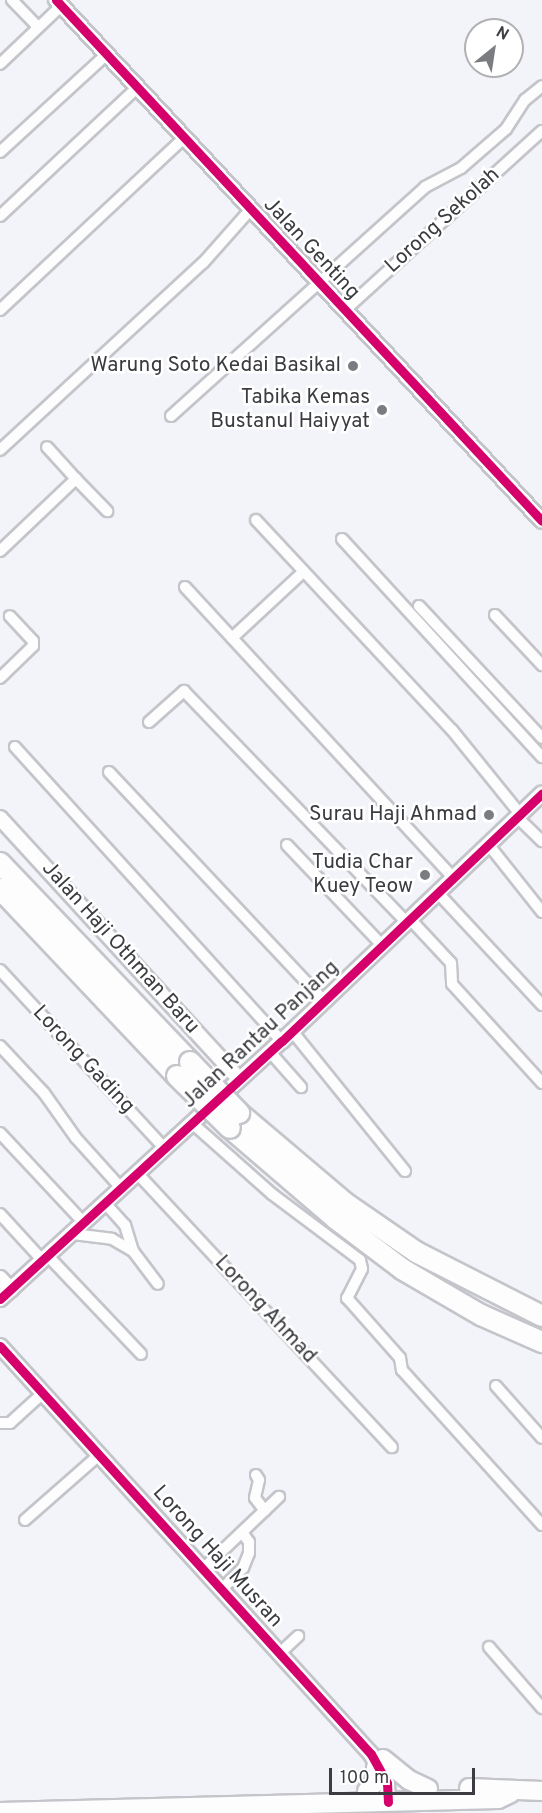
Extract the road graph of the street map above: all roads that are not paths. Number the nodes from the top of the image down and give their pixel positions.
1 (12, 0) edge
2 (58, 3) edge
3 (38, 27) junction
4 (106, 54) junction
5 (0, 64) edge
6 (542, 86) edge
7 (137, 88) junction
8 (542, 131) edge
9 (184, 138) junction
10 (0, 152) edge
11 (250, 210) junction
12 (0, 216) edge
13 (318, 282) junction
14 (0, 310) edge
15 (345, 310) junction
16 (171, 416) dead end
17 (47, 447) dead end
18 (0, 450) edge
19 (76, 479) junction
20 (106, 511) dead end
21 (256, 520) dead end
22 (542, 521) edge
23 (342, 539) dead end
24 (0, 551) edge
25 (304, 571) junction
26 (186, 587) dead end
27 (418, 606) dead end
28 (495, 615) dead end
29 (10, 616) dead end
30 (232, 638) junction
31 (542, 665) edge
32 (0, 678) edge
33 (149, 723) dead end
34 (542, 738) edge
35 (15, 747) dead end
36 (542, 757) edge
37 (108, 772) dead end
38 (542, 793) edge
39 (519, 815) junction
40 (0, 818) edge
41 (542, 841) edge
42 (488, 844) junction
43 (288, 845) dead end
44 (0, 863) edge
45 (453, 877) junction
46 (0, 889) edge
47 (438, 893) junction
48 (542, 912) edge
49 (409, 921) junction
50 (383, 946) junction
51 (0, 970) edge
52 (324, 1001) junction
53 (542, 1005) edge
54 (292, 1031) junction
55 (282, 1041) junction
56 (0, 1046) edge
57 (270, 1052) junction
58 (184, 1069) junction
59 (239, 1079) junction
60 (542, 1083) edge
61 (301, 1087) dead end
62 (234, 1121) junction
63 (192, 1123) junction
64 (0, 1133) edge
65 (165, 1149) junction
66 (405, 1171) dead end
67 (138, 1174) junction
68 (122, 1189) junction
69 (105, 1203) junction
70 (0, 1214) edge
71 (84, 1223) junction
72 (73, 1234) junction
73 (133, 1251) junction
74 (45, 1258) junction
75 (0, 1278) edge
76 (158, 1284) dead end
77 (5, 1295) edge
78 (542, 1316) edge
79 (542, 1342) edge
80 (0, 1346) edge
81 (141, 1354) dead end
82 (496, 1386) dead end
83 (43, 1393) junction
84 (0, 1423) edge
85 (542, 1438) edge
86 (392, 1447) dead end
87 (100, 1454) junction
88 (256, 1475) dead end
89 (279, 1497) dead end
90 (265, 1511) junction
91 (25, 1520) dead end
92 (542, 1525) edge
93 (242, 1532) junction
94 (203, 1569) junction
95 (222, 1589) junction
96 (298, 1636) dead end
97 (489, 1647) dead end
98 (280, 1653) junction
99 (542, 1708) edge
100 (377, 1760) junction
101 (428, 1789) junction
102 (541, 1790) edge
103 (367, 1791) junction
104 (511, 1792) junction
105 (393, 1796) junction
106 (348, 1803) edge
107 (0, 1812) edge

1 - 3 street
2 - 3 street
2 - 4 street, Jalan Genting
3 - 5 street
4 - 7 street, Jalan Genting
4 - 10 street
6 - 13 street
7 - 9 street, Jalan Genting
7 - 12 street
8 - 15 street, Lorong Sekolah
9 - 11 street, Jalan Genting
9 - 14 street
11 - 13 street, Jalan Genting
11 - 18 street
13 - 15 street, Jalan Genting
13 - 16 street
15 - 22 street, Jalan Genting
17 - 19 street
19 - 20 street
19 - 24 street
21 - 25 street
23 - 36 street
25 - 30 street
25 - 39 street
26 - 30 street
27 - 34 street
28 - 31 street
29 - 32 street
30 - 45 street
33 - 49 street
35 - 55 street
37 - 52 street
38 - 39 street, Jalan Rantau Panjang
39 - 41 street
39 - 42 street, Jalan Rantau Panjang
40 - 59 street, Jalan Haji Othman Baru
42 - 45 street, Jalan Rantau Panjang
42 - 48 street
43 - 50 street
44 - 58 highway
45 - 47 street, Jalan Rantau Panjang
46 - 58 highway
47 - 49 street, Jalan Rantau Panjang
47 - 53 street
49 - 50 street, Jalan Rantau Panjang
49 - 60 street
50 - 52 street, Jalan Rantau Panjang
51 - 65 street, Lorong Gading
52 - 54 street, Jalan Rantau Panjang
54 - 55 street, Jalan Rantau Panjang
54 - 66 street
55 - 57 street, Jalan Rantau Panjang
56 - 68 street
57 - 59 street, Jalan Rantau Panjang
57 - 61 street
58 - 62 highway, bridge
59 - 63 street, Jalan Rantau Panjang
62 - 78 highway
62 - 79 highway
63 - 65 street, Jalan Rantau Panjang
63 - 92 street
64 - 71 street
65 - 67 street, Jalan Rantau Panjang
67 - 68 street, Jalan Rantau Panjang
67 - 86 street, Lorong Ahmad
68 - 69 street, Jalan Rantau Panjang
69 - 71 street, Jalan Rantau Panjang
69 - 73 street
70 - 74 street
71 - 72 street, Jalan Rantau Panjang
72 - 73 street
72 - 74 street, Jalan Rantau Panjang
73 - 76 street
74 - 77 street, Jalan Rantau Panjang
74 - 81 street
75 - 77 street
80 - 83 street, Lorong Haji Musran
82 - 85 street
83 - 84 street
83 - 87 street, Lorong Haji Musran
87 - 91 street
87 - 94 street, Lorong Haji Musran
88 - 90 street
89 - 90 street
90 - 93 street
93 - 94 street
93 - 95 street
94 - 95 street, Lorong Haji Musran
95 - 98 street, Lorong Haji Musran
96 - 98 street
97 - 99 street
98 - 100 street, Lorong Haji Musran
100 - 101 highway
100 - 103 highway
100 - 105 street, Lorong Haji Musran
101 - 104 highway
101 - 105 highway
102 - 104 highway
103 - 105 highway
103 - 106 highway
104 - 105 highway
105 - 106 highway
106 - 107 highway

